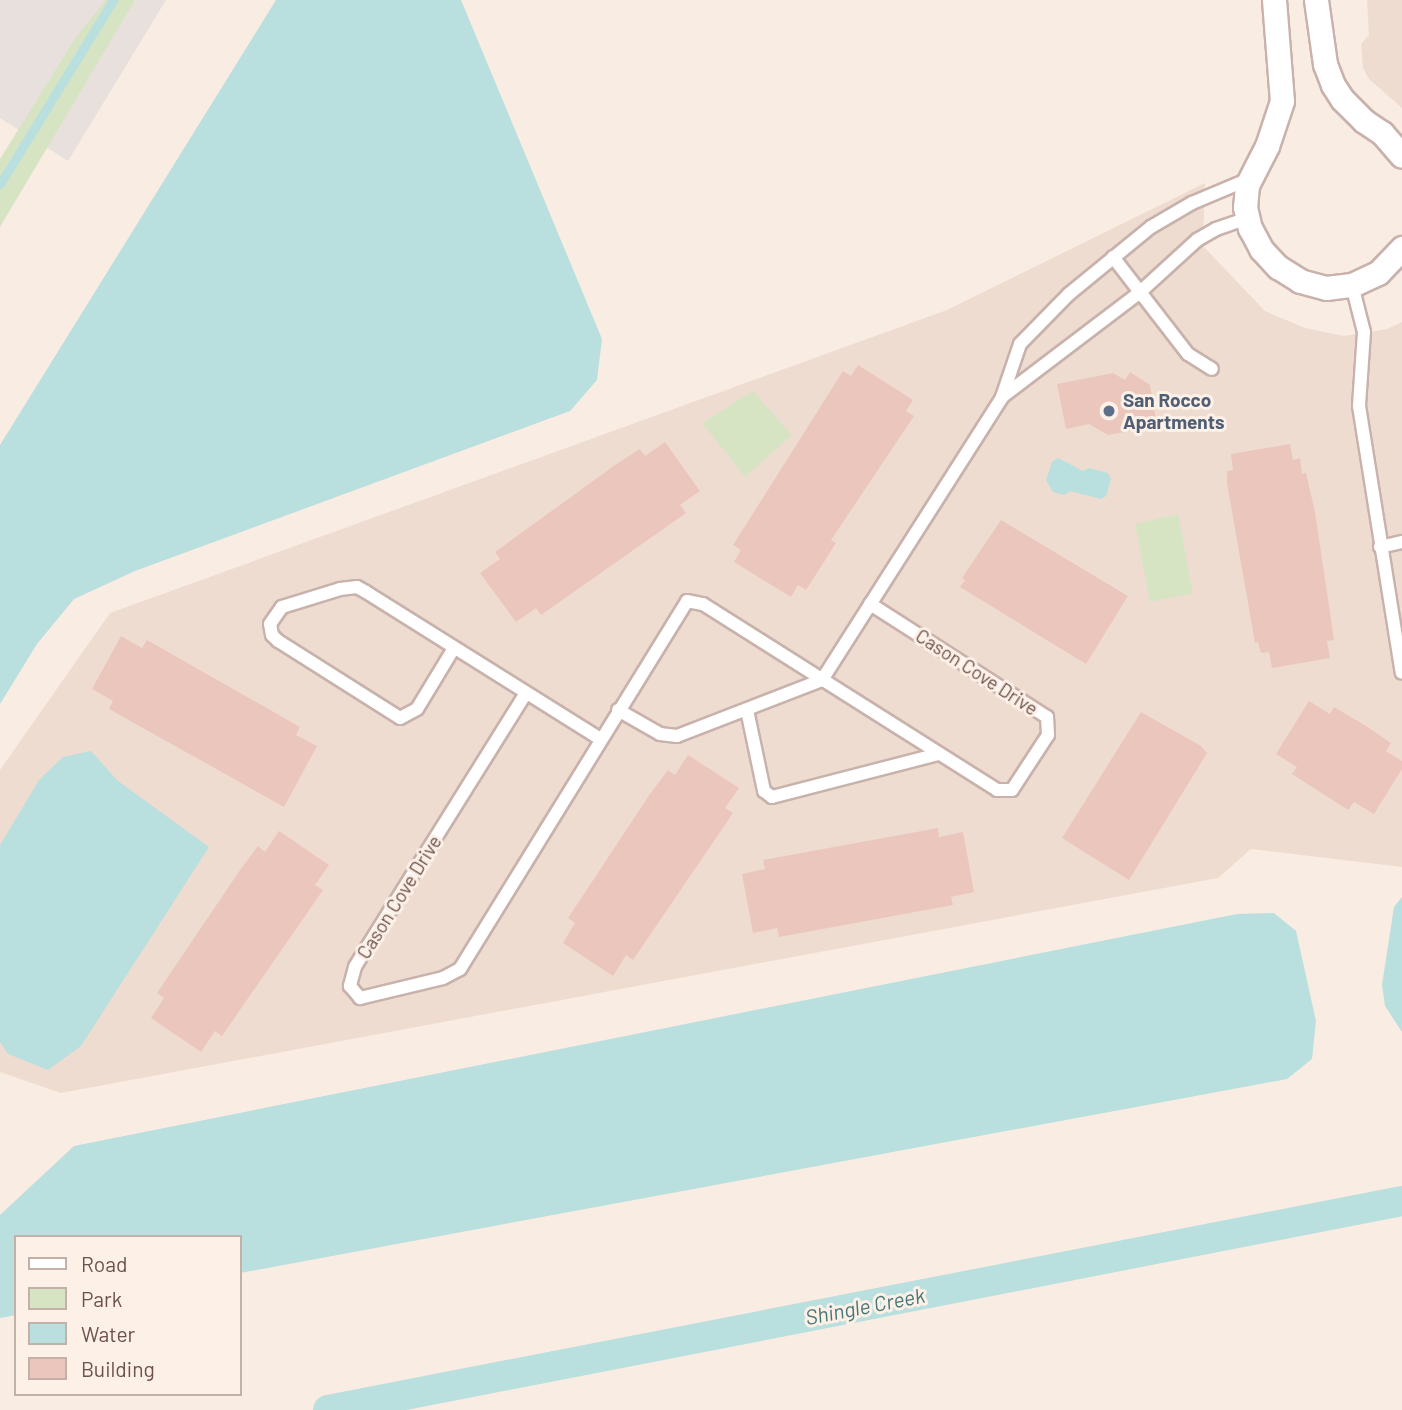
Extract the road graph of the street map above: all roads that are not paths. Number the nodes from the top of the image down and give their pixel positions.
1 (1274, 0) edge
2 (1316, 0) edge
3 (1402, 156) edge
4 (1250, 179) junction
5 (1248, 218) junction
6 (1402, 248) edge
7 (1113, 257) junction
8 (1352, 285) junction
9 (1139, 293) junction
10 (1212, 369) dead end
11 (1002, 397) junction
12 (1402, 542) edge
13 (1380, 547) junction
14 (870, 604) junction
15 (454, 648) junction
16 (1402, 673) edge
17 (822, 681) junction
18 (527, 693) junction
19 (618, 710) junction
20 (747, 710) junction
21 (600, 739) junction
22 (938, 754) junction

1 - 4 street
2 - 3 street
4 - 5 street
4 - 7 lane
5 - 8 street
5 - 9 lane
6 - 8 street
7 - 9 lane
7 - 11 lane
8 - 13 lane
9 - 10 lane
9 - 11 lane
11 - 14 lane
12 - 13 lane
13 - 16 lane
14 - 17 lane
14 - 22 lane, Cason Cove Drive
15 - 15 lane
15 - 18 lane
17 - 19 lane, Cason Cove Drive
17 - 20 lane
17 - 22 lane, Cason Cove Drive
18 - 21 lane
18 - 21 lane, Cason Cove Drive
19 - 20 lane
19 - 21 lane, Cason Cove Drive
20 - 22 lane

